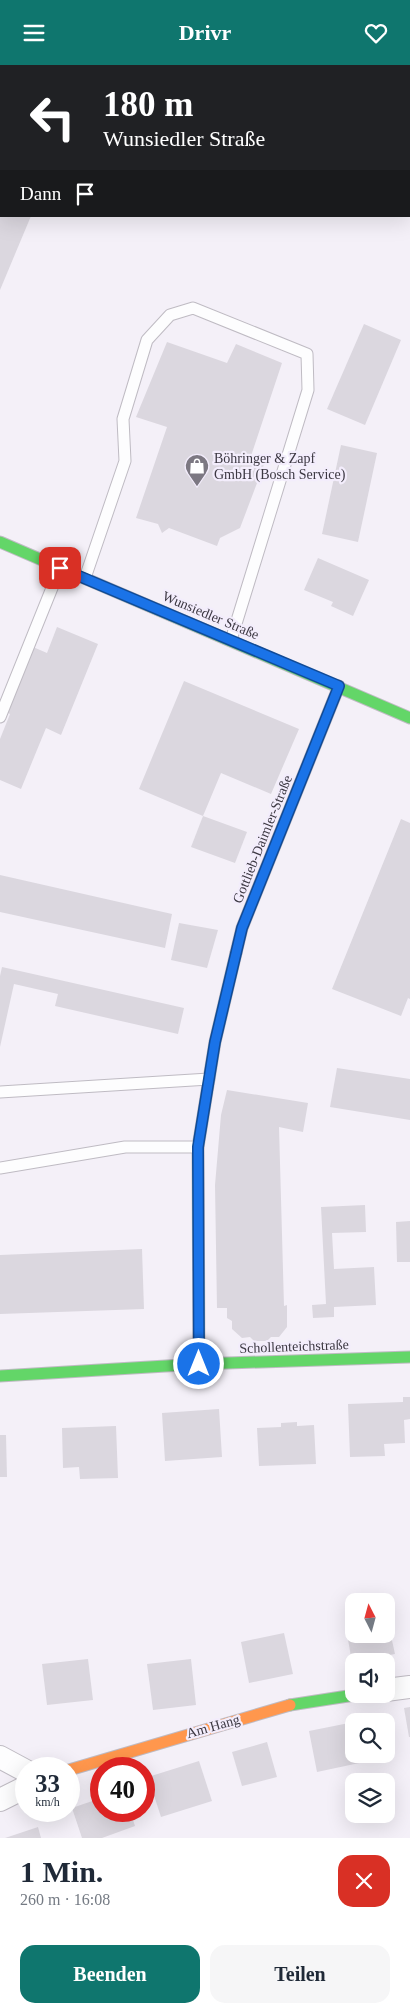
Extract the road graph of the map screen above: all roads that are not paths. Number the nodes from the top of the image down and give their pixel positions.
1 (0, 542) edge
2 (60, 568) junction
3 (86, 578) junction
4 (231, 640) junction
5 (339, 686) junction
6 (0, 717) edge
7 (410, 718) edge
8 (209, 1079) junction
9 (0, 1092) edge
10 (198, 1147) junction
11 (0, 1168) edge
12 (410, 1357) edge
13 (199, 1364) junction
14 (0, 1376) edge
15 (410, 1687) edge
16 (395, 1689) edge
17 (345, 1696) edge
18 (0, 1757) edge
19 (15, 1765) edge
20 (80, 1767) edge
21 (15, 1792) edge
22 (0, 1800) edge

1 - 2 street, Wunsiedler Straße
2 - 3 street, Wunsiedler Straße
2 - 6 lane
3 - 4 street, Wunsiedler Straße
3 - 4 lane
4 - 5 street, Wunsiedler Straße
5 - 7 street, Wunsiedler Straße
5 - 8 street, Gottlieb-Daimler-Straße
8 - 9 lane
8 - 10 street, Gottlieb-Daimler-Straße
10 - 11 lane
10 - 13 street, Gottlieb-Daimler-Straße
12 - 13 street, Schollenteichstraße
13 - 14 street, Schollenteichstraße
15 - 16 street
17 - 20 street, Am Hang
18 - 19 street
21 - 22 street

